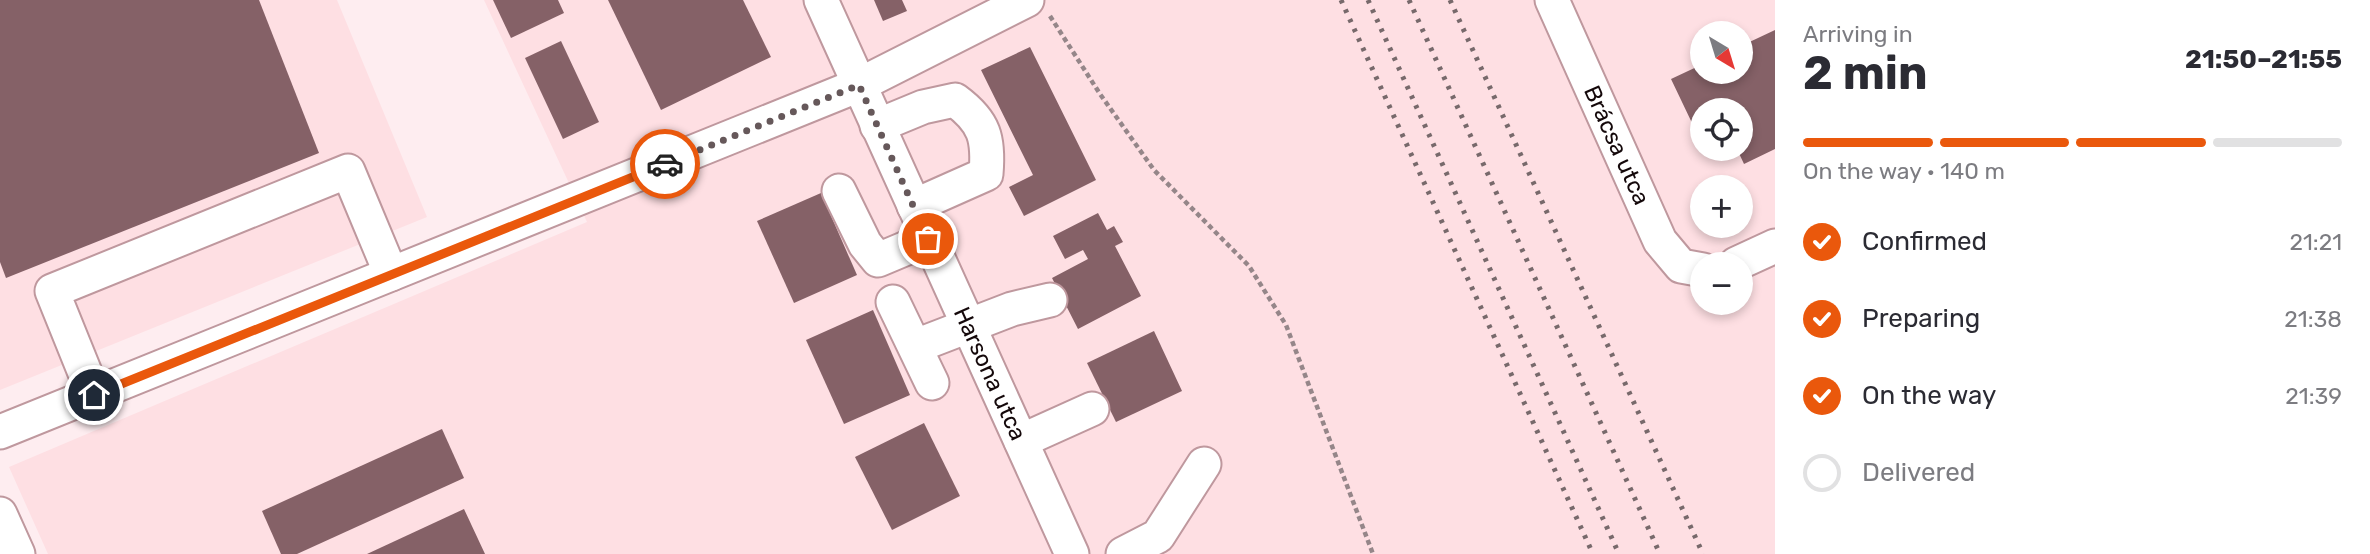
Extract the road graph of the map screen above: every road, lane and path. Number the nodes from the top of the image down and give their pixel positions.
1 (821, 0) edge
2 (1552, 0) edge
3 (1035, 4) edge
4 (859, 85) junction
5 (877, 125) junction
6 (839, 191) dead end
7 (914, 206) junction
8 (928, 239) junction
9 (1775, 246) edge
10 (1753, 256) edge
11 (1690, 268) edge
12 (391, 274) junction
13 (1050, 300) dead end
14 (893, 302) dead end
15 (968, 325) junction
16 (916, 346) junction
17 (932, 383) dead end
18 (94, 395) junction
19 (1092, 408) dead end
20 (0, 432) edge
21 (1021, 441) junction
22 (1204, 464) dead end
23 (0, 514) edge
24 (18, 554) edge
25 (1072, 554) edge
26 (1123, 554) edge
27 (1373, 554) edge

1 - 4 street, Harsona utca
2 - 11 street, Brácsa utca
3 - 4 street
3 - 27 path
4 - 5 street, Harsona utca
4 - 12 street
5 - 7 street, Harsona utca
5 - 7 street
6 - 8 street
7 - 8 street, Harsona utca
8 - 15 street, Harsona utca
9 - 10 street
12 - 18 street
12 - 18 street
13 - 15 street
14 - 16 street
15 - 16 street
15 - 21 street, Harsona utca
16 - 17 street
18 - 20 street
19 - 21 street
21 - 25 street, Harsona utca
22 - 26 street
23 - 24 street

